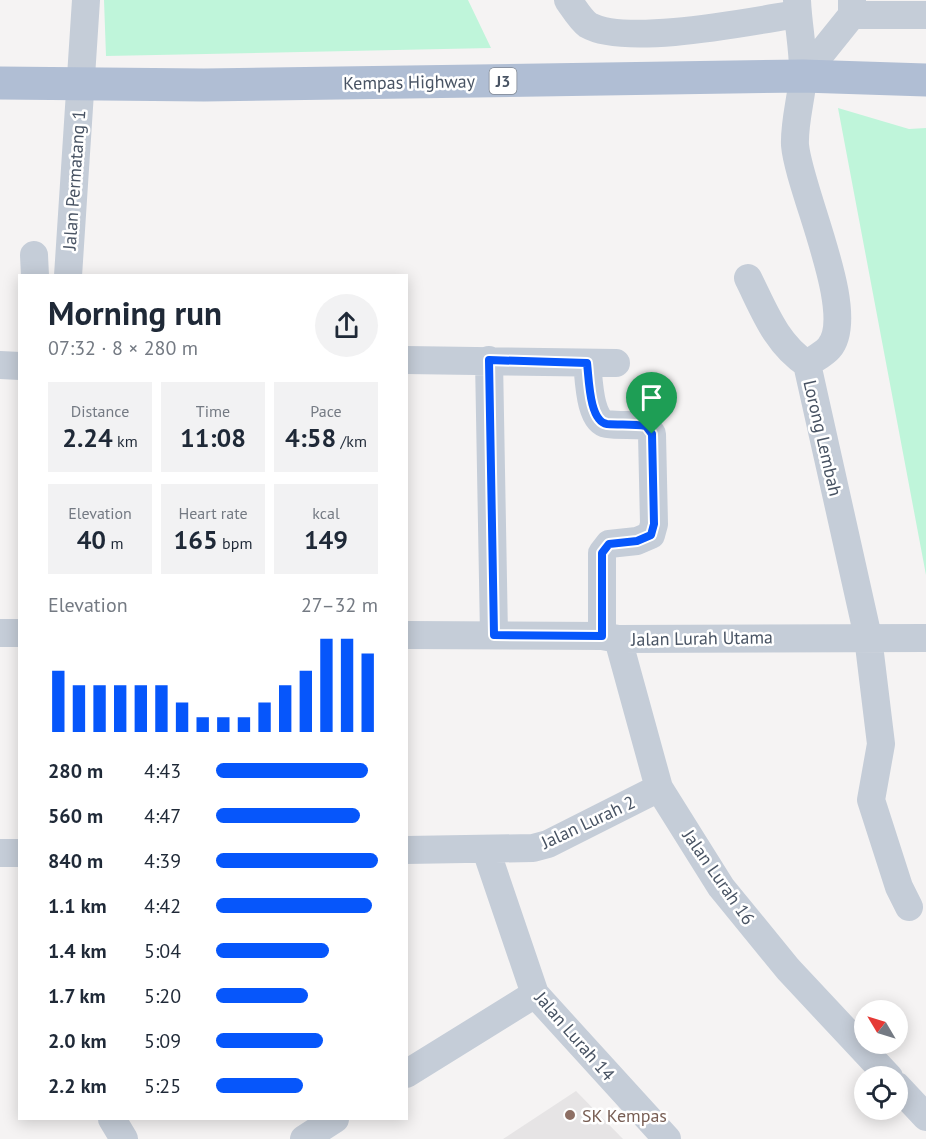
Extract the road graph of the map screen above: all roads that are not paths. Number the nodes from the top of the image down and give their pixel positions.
1 (86, 0) edge
2 (568, 0) edge
3 (797, 7) edge
4 (852, 8) edge
5 (926, 15) edge
6 (803, 76) junction
7 (926, 80) edge
8 (0, 83) edge
9 (81, 84) junction
10 (68, 274) edge
11 (748, 278) dead end
12 (408, 360) edge
13 (489, 360) junction
14 (587, 363) junction
15 (616, 363) dead end
16 (807, 364) junction
17 (0, 365) edge
18 (18, 366) edge
19 (0, 633) edge
20 (18, 633) edge
21 (408, 635) edge
22 (494, 635) junction
23 (610, 637) junction
24 (868, 637) junction
25 (926, 638) edge
26 (659, 788) junction
27 (408, 850) edge
28 (486, 850) junction
29 (0, 853) edge
30 (18, 853) edge
31 (909, 907) dead end
32 (536, 994) junction
33 (878, 1066) edge
34 (408, 1073) edge
35 (908, 1098) edge
36 (926, 1117) edge
37 (113, 1120) edge
38 (333, 1120) edge
39 (124, 1139) edge
40 (304, 1139) edge
41 (667, 1139) edge

1 - 9 street, Jalan Permatang 1
2 - 3 street
3 - 6 street, Lorong Lembah
4 - 5 street
4 - 6 street
6 - 7 main road, Kempas Highway / J3
6 - 9 main road, Kempas Highway / J3
6 - 16 street, Lorong Lembah
8 - 9 main road, Kempas Highway / J3
9 - 10 street, Jalan Permatang 1
11 - 16 street
12 - 13 street
13 - 14 street
13 - 22 street
14 - 15 street
14 - 23 street, Jalan Lurah 16
16 - 24 street, Lorong Lembah
17 - 18 street
19 - 20 street
21 - 22 street, Jalan Lurah Utama
22 - 23 street, Jalan Lurah Utama
23 - 24 street, Jalan Lurah Utama
23 - 26 street, Jalan Lurah 16
24 - 25 street, Jalan Lurah Utama
24 - 31 street, Lorong Lembah
26 - 28 street, Jalan Lurah 2
26 - 33 street, Jalan Lurah 16
27 - 28 street, Jalan Lurah 2
28 - 32 street, Jalan Lurah 14
29 - 30 street
32 - 34 street
32 - 41 street, Jalan Lurah 14
35 - 36 street
37 - 39 street
38 - 40 street

